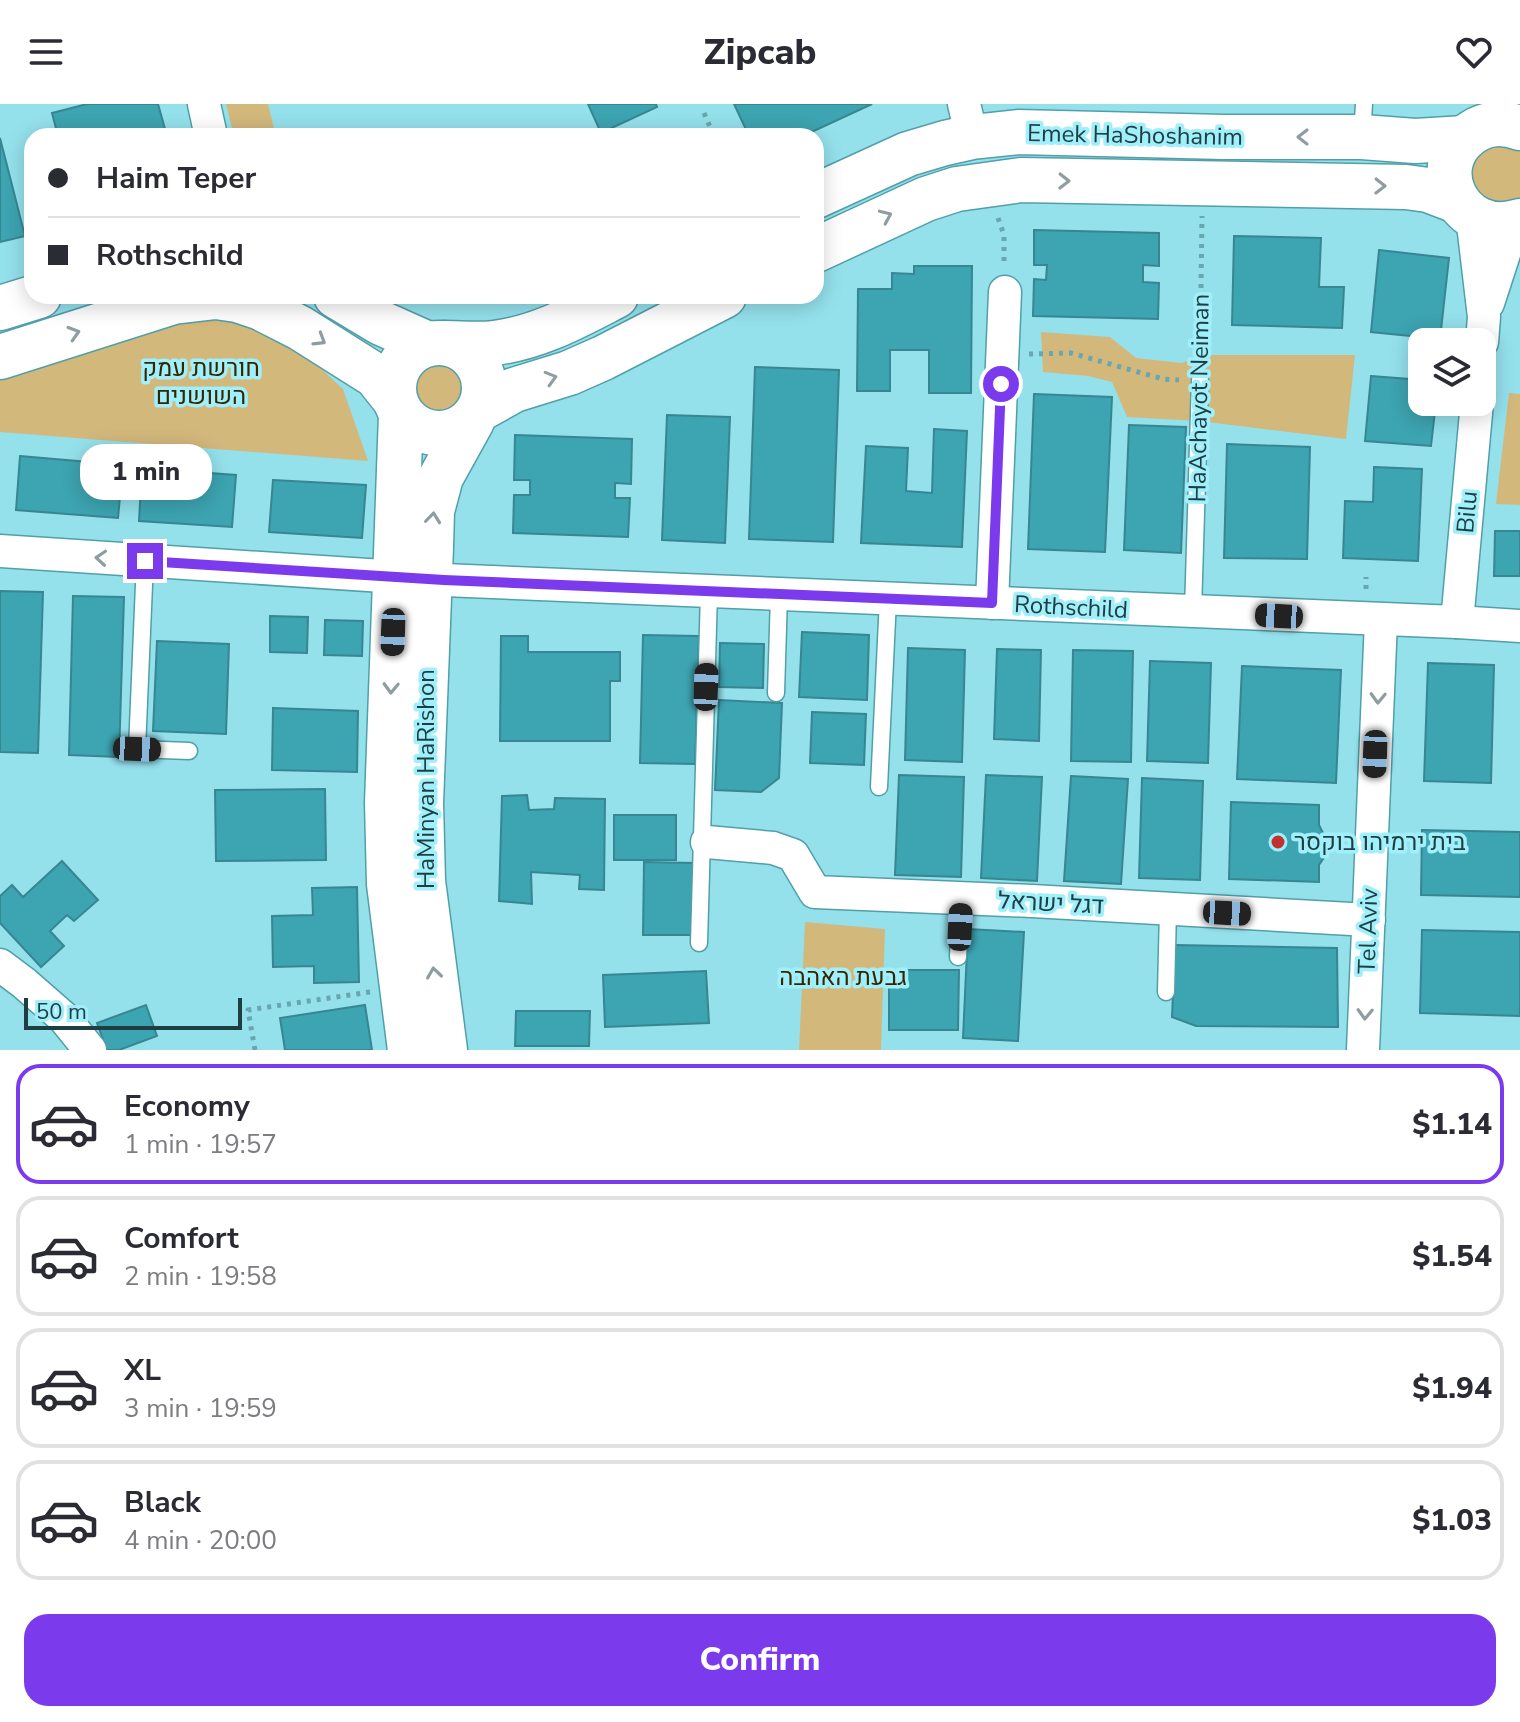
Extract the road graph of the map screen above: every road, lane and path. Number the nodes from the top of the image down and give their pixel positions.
1 (204, 104) edge
2 (704, 113) dead end
3 (968, 120) edge
4 (1363, 121) edge
5 (1492, 124) edge
6 (209, 128) edge
7 (711, 128) edge
8 (1202, 183) junction
9 (986, 184) junction
10 (824, 192) edge
11 (1491, 215) edge
12 (824, 246) edge
13 (1005, 292) joint
14 (24, 301) edge
15 (167, 304) edge
16 (249, 304) edge
17 (349, 304) edge
18 (600, 304) edge
19 (708, 304) edge
20 (0, 308) edge
21 (1483, 328) edge
22 (436, 343) junction
23 (1002, 354) junction
24 (0, 357) edge
25 (1200, 380) junction
26 (398, 407) junction
27 (476, 415) junction
28 (1476, 416) edge
29 (0, 551) edge
30 (145, 561) junction
31 (412, 578) junction
32 (709, 592) junction
33 (779, 595) junction
34 (888, 599) junction
35 (992, 603) junction
36 (1193, 612) junction
37 (1381, 620) junction
38 (1457, 622) junction
39 (1520, 626) edge
40 (776, 693) dead end
41 (189, 751) dead end
42 (879, 787) dead end
43 (707, 842) dead end
44 (961, 898) junction
45 (1168, 910) junction
46 (1369, 920) junction
47 (699, 943) dead end
48 (958, 957) dead end
49 (0, 965) edge
50 (401, 988) junction
51 (1166, 992) dead end
52 (90, 1050) edge
53 (255, 1050) edge
54 (410, 1050) edge
55 (445, 1050) edge
56 (1363, 1050) edge

1 - 6 street
2 - 7 path
4 -> 3 street, Emek HaShoshanim
3 - 10 street, Emek HaShoshanim
4 - 5 street, Emek HaShoshanim
5 - 11 street
9 -> 8 street, Emek HaShoshanim
8 -> 11 street, Emek HaShoshanim
8 - 25 path, HaAchayot Neiman
12 -> 9 street, Emek HaShoshanim
9 - 13 path
11 - 21 street
13 - 23 street
14 - 20 street
24 -> 15 street
16 -> 26 street
17 - 22 street
18 - 22 street
27 -> 19 street
22 - 26 street
22 - 27 street
23 - 25 path
23 - 35 street
25 - 36 lane, HaAchayot Neiman
26 - 27 street
26 - 31 street, HaMinyan HaRishon
31 -> 27 street, HaMinyan HaRishon
28 - 38 street, Bilu
30 -> 29 street, Rothschild
30 - 31 street, Rothschild
30 - 41 lane
31 - 32 street, Rothschild
31 -> 50 street, HaMinyan HaRishon
55 -> 31 street, HaMinyan HaRishon
32 - 33 street, Rothschild
32 - 47 lane
33 - 34 street, Rothschild
33 - 40 lane
34 - 35 street, Rothschild
34 - 42 lane
35 - 36 street, Rothschild
36 - 37 street, Rothschild
37 - 38 street, Rothschild
37 -> 46 street, Tel Aviv
38 - 39 street, Rothschild
43 - 44 street, דגל ישראל
44 - 45 street, דגל ישראל
44 - 48 lane
45 - 46 street, דגל ישראל
45 - 51 lane
46 -> 56 street, Tel Aviv
49 - 52 street
50 - 53 path
50 - 54 street, HaMinyan HaRishon

